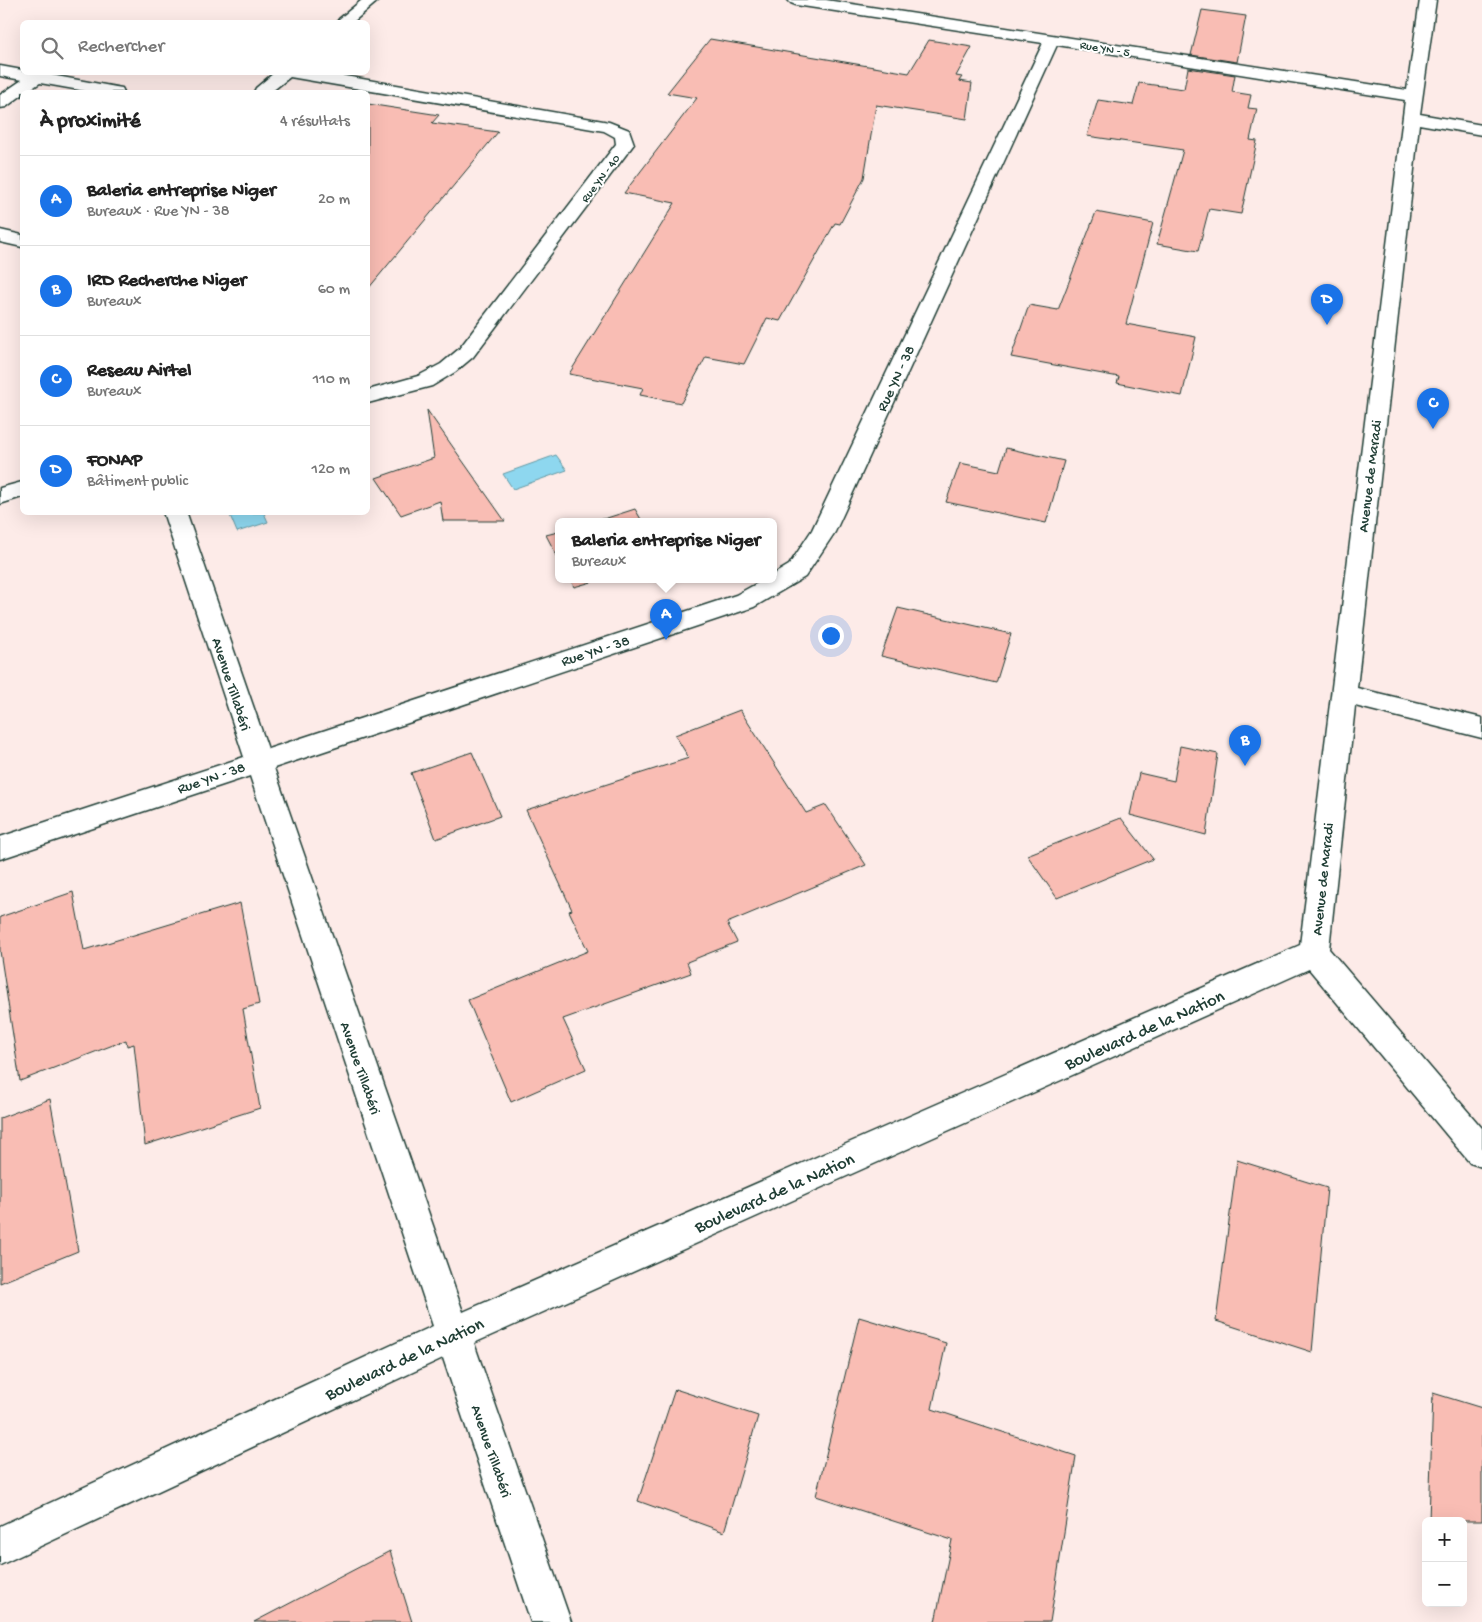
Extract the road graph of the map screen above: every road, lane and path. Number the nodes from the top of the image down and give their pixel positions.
1 (371, 0) edge
2 (796, 0) edge
3 (1428, 0) edge
4 (346, 20) edge
5 (1052, 40) junction
6 (0, 71) edge
7 (20, 75) edge
8 (21, 75) edge
9 (282, 75) edge
10 (308, 75) edge
11 (36, 78) junction
12 (105, 90) edge
13 (264, 90) edge
14 (1414, 96) junction
15 (0, 103) edge
16 (1411, 118) junction
17 (1482, 130) edge
18 (0, 236) edge
19 (20, 241) edge
20 (370, 395) edge
21 (20, 491) edge
22 (0, 496) edge
23 (175, 515) edge
24 (777, 582) edge
25 (775, 583) edge
26 (1343, 694) junction
27 (1482, 728) edge
28 (258, 762) junction
29 (0, 848) edge
30 (1314, 953) junction
31 (1482, 1152) edge
32 (452, 1335) junction
33 (0, 1546) edge
34 (551, 1622) edge

1 - 4 street
2 - 5 street, Rue YN - 5
3 - 14 street, Avenue de Maradi
5 - 14 street, Rue YN - 5
5 - 24 street, Rue YN - 38
6 - 7 street
8 - 11 street
9 - 13 street
10 - 20 street, Rue YN - 40
11 - 12 street
11 - 15 street
14 - 16 street, Avenue de Maradi
16 - 17 street
16 - 26 street, Avenue de Maradi
18 - 19 street
21 - 22 street
23 - 28 street, Avenue Tillabéri
25 - 28 street, Rue YN - 38
26 - 27 street
26 - 30 street, Avenue de Maradi
28 - 29 street, Rue YN - 38
28 - 32 street, Avenue Tillabéri
30 - 31 street
30 - 32 street, Boulevard de la Nation
32 - 33 street, Boulevard de la Nation
32 - 34 street, Avenue Tillabéri

